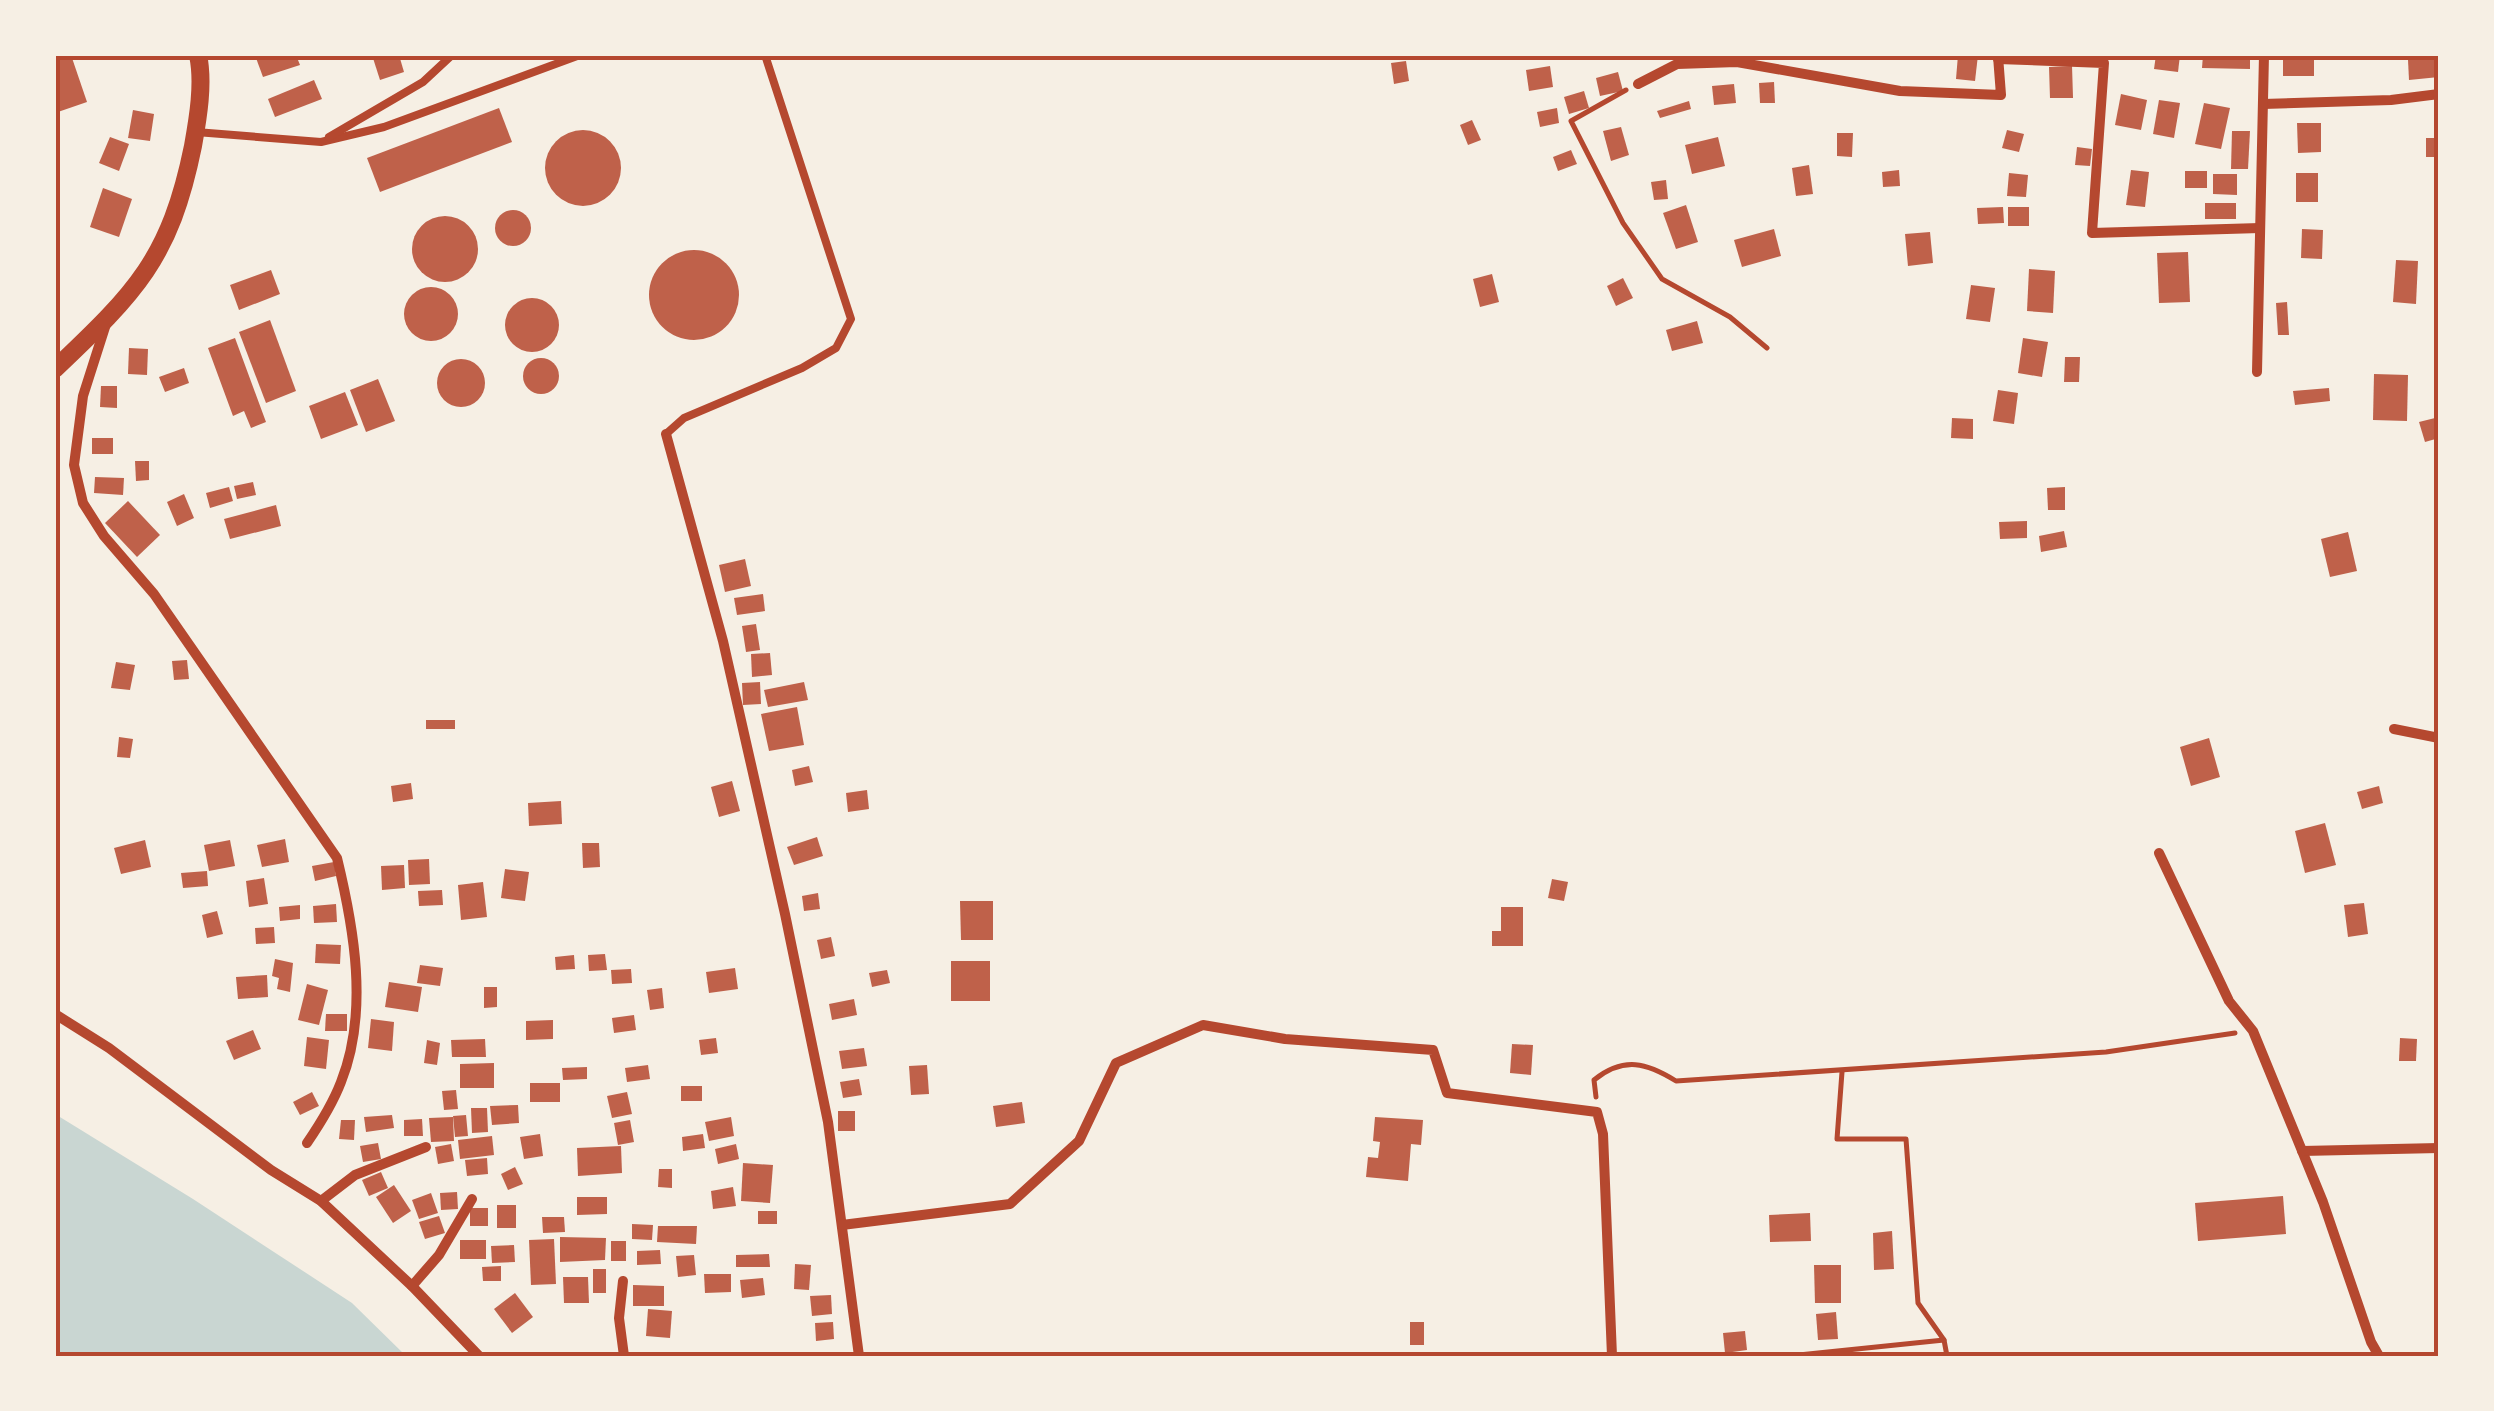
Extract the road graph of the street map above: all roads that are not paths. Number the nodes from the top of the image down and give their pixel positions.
1 (198, 55) edge
2 (452, 55) edge
3 (580, 55) edge
4 (765, 55) edge
5 (2264, 55) edge
6 (1998, 57) edge
7 (1638, 84) road end
8 (2439, 94) edge
9 (2263, 104) junction
10 (196, 132) junction
11 (321, 142) junction
12 (2260, 228) junction
13 (107, 319) junction
14 (55, 368) edge
15 (2256, 372) dead end
16 (666, 434) joint
17 (2394, 728) dead end
18 (2439, 738) edge
19 (2159, 853) dead end
20 (55, 1014) edge
21 (308, 1143) dead end
22 (426, 1147) dead end
23 (2439, 1148) edge
24 (2302, 1150) junction
25 (472, 1199) dead end
26 (322, 1201) junction
27 (842, 1225) junction
28 (623, 1281) dead end
29 (412, 1286) junction
30 (478, 1356) edge
31 (624, 1356) edge
32 (859, 1356) edge
33 (1612, 1356) edge
34 (2379, 1356) edge

1 - 10 street
2 - 11 lane
3 - 11 lane
4 - 16 lane
5 - 9 street
6 - 7 street
6 - 12 street
8 - 9 street
9 - 12 street
10 - 11 lane
10 - 13 street
12 - 15 street
13 - 14 street
13 - 21 street
16 - 27 street
17 - 18 street
19 - 24 street
20 - 26 street
22 - 26 street
23 - 24 street
24 - 34 street
25 - 29 street
26 - 29 street
27 - 32 street
27 - 33 street
28 - 31 street
29 - 30 street

